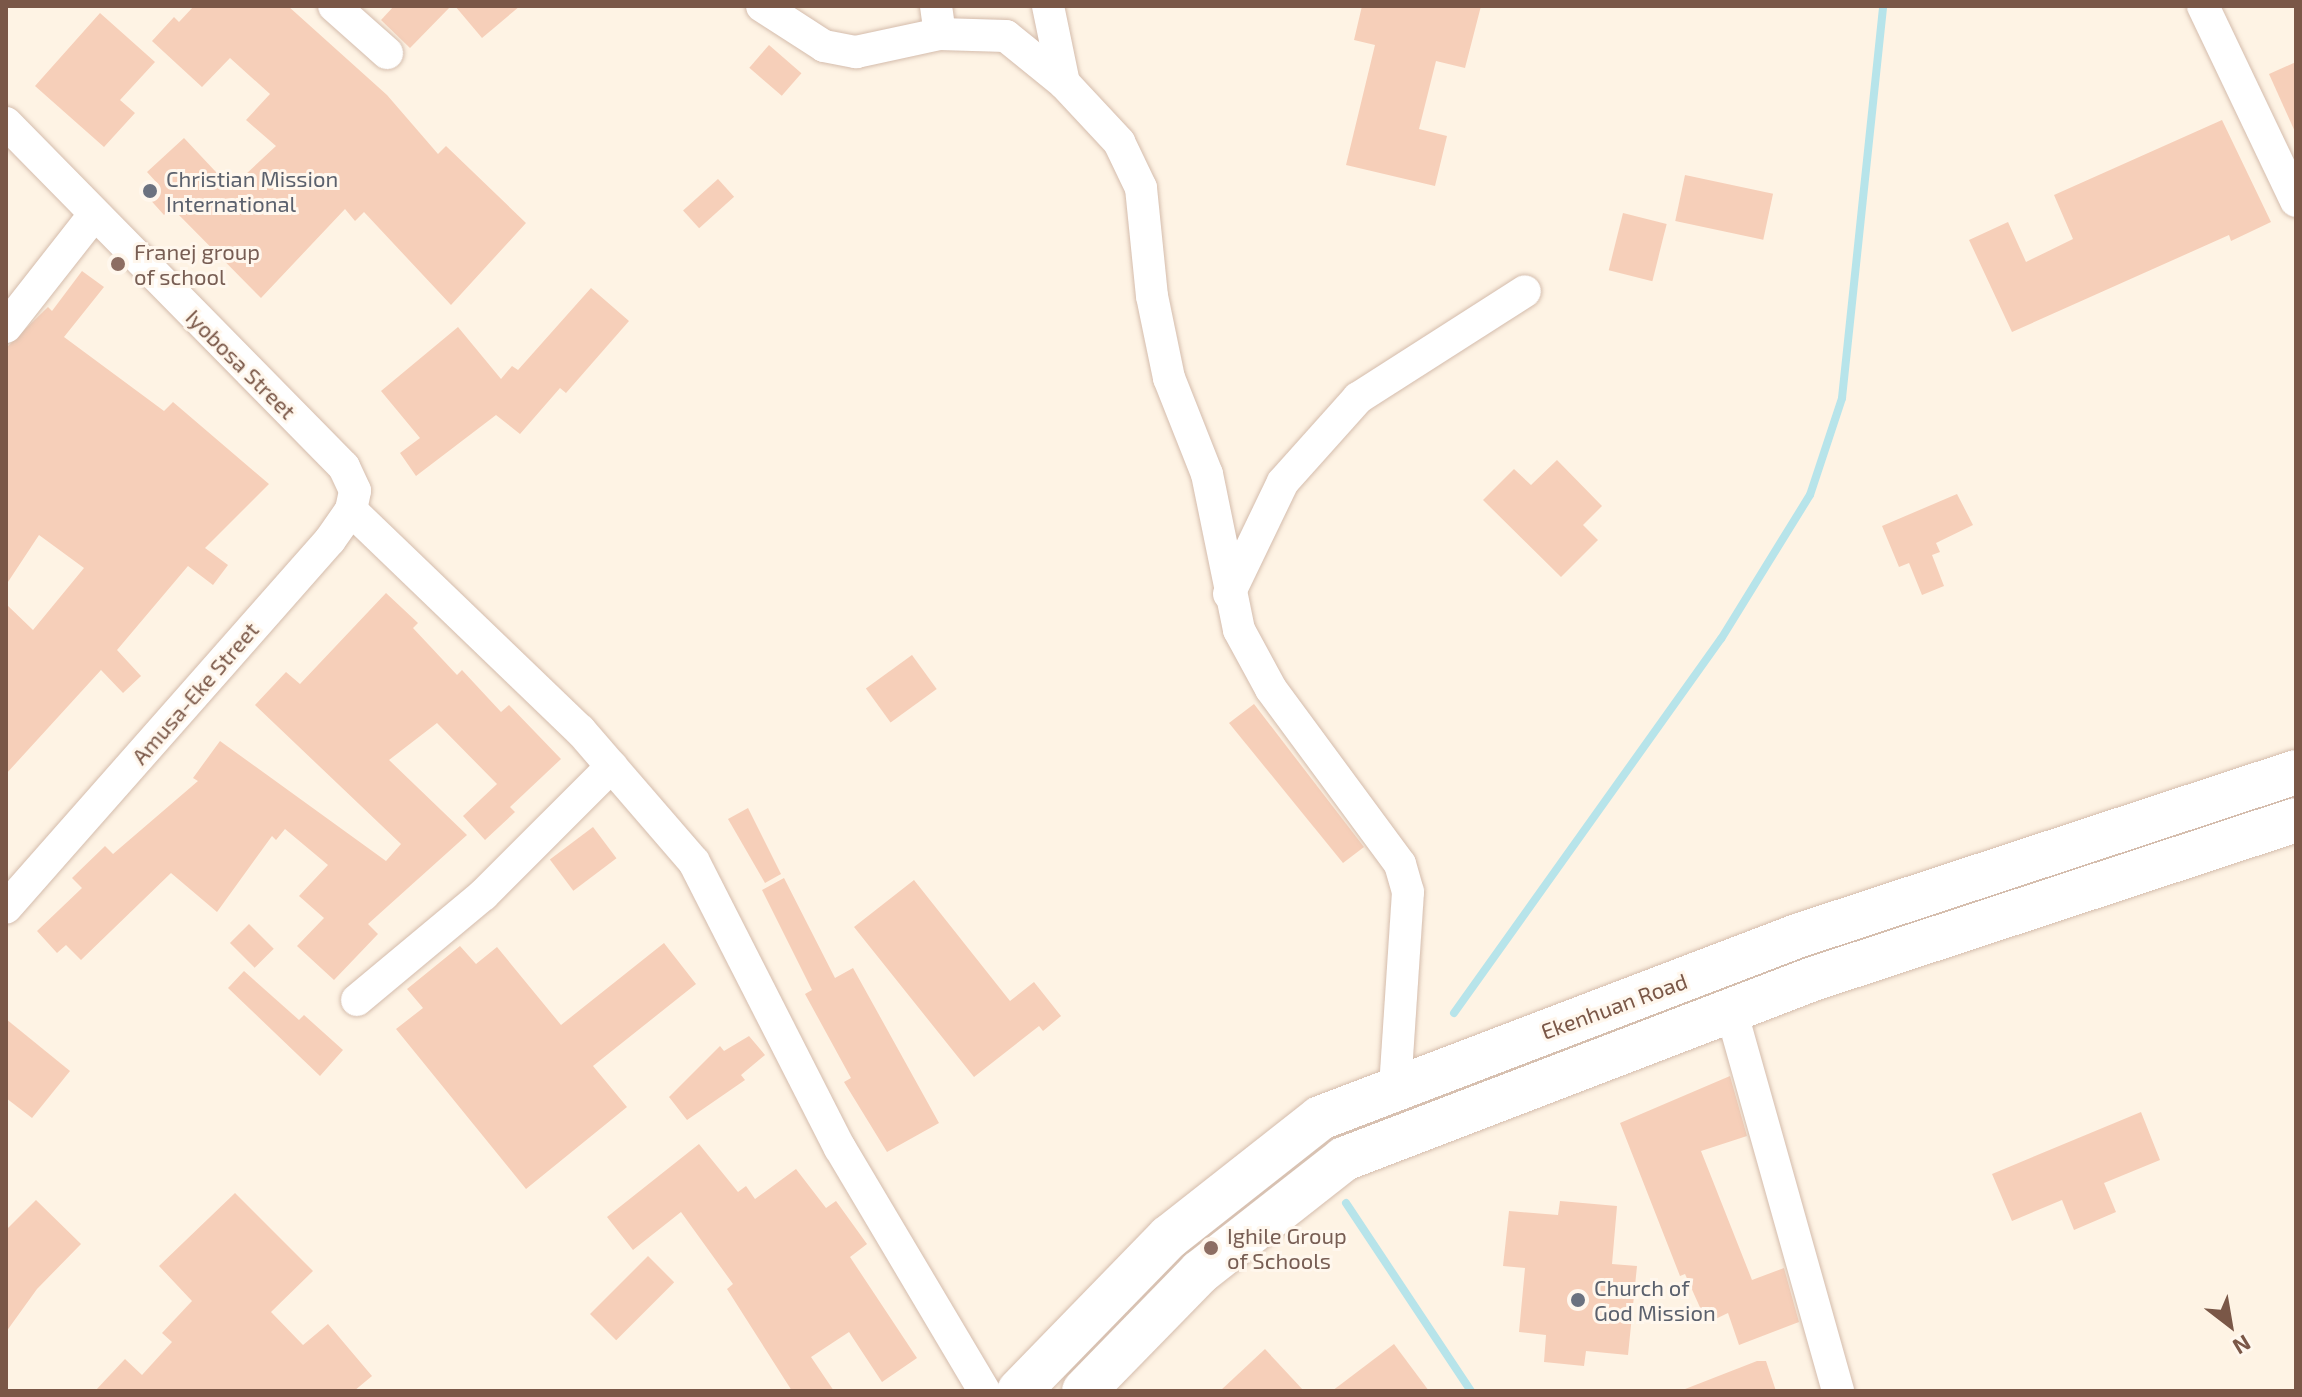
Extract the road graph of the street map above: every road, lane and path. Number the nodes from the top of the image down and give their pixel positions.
1 (334, 6) edge
2 (762, 6) edge
3 (1048, 6) edge
4 (2203, 6) edge
5 (938, 20) edge
6 (387, 53) dead end
7 (1064, 83) junction
8 (6, 123) edge
9 (2296, 201) edge
10 (93, 216) junction
11 (1525, 291) dead end
12 (6, 327) edge
13 (351, 510) junction
14 (1229, 594) junction
15 (612, 766) junction
16 (2296, 772) edge
17 (2296, 820) edge
18 (6, 908) edge
19 (357, 1000) dead end
20 (1731, 1010) junction
21 (1395, 1089) junction
22 (984, 1391) edge
23 (1019, 1391) edge
24 (1084, 1391) edge
25 (1838, 1391) edge

1 - 6 street
2 - 5 street
3 - 7 street
4 - 9 street
5 - 7 street
7 - 14 street
8 - 10 street, Iyobosa Street
10 - 12 street
10 - 13 street, Iyobosa Street
11 - 14 street
13 - 15 street
13 - 18 street, Amusa-Eke Street
14 - 21 street
15 - 19 street
15 - 22 street
16 - 21 main road, Ekenhuan Road
17 - 20 main road, Ekenhuan Road
20 - 24 main road, Ekenhuan Road
20 - 25 street
21 - 23 main road, Ekenhuan Road

